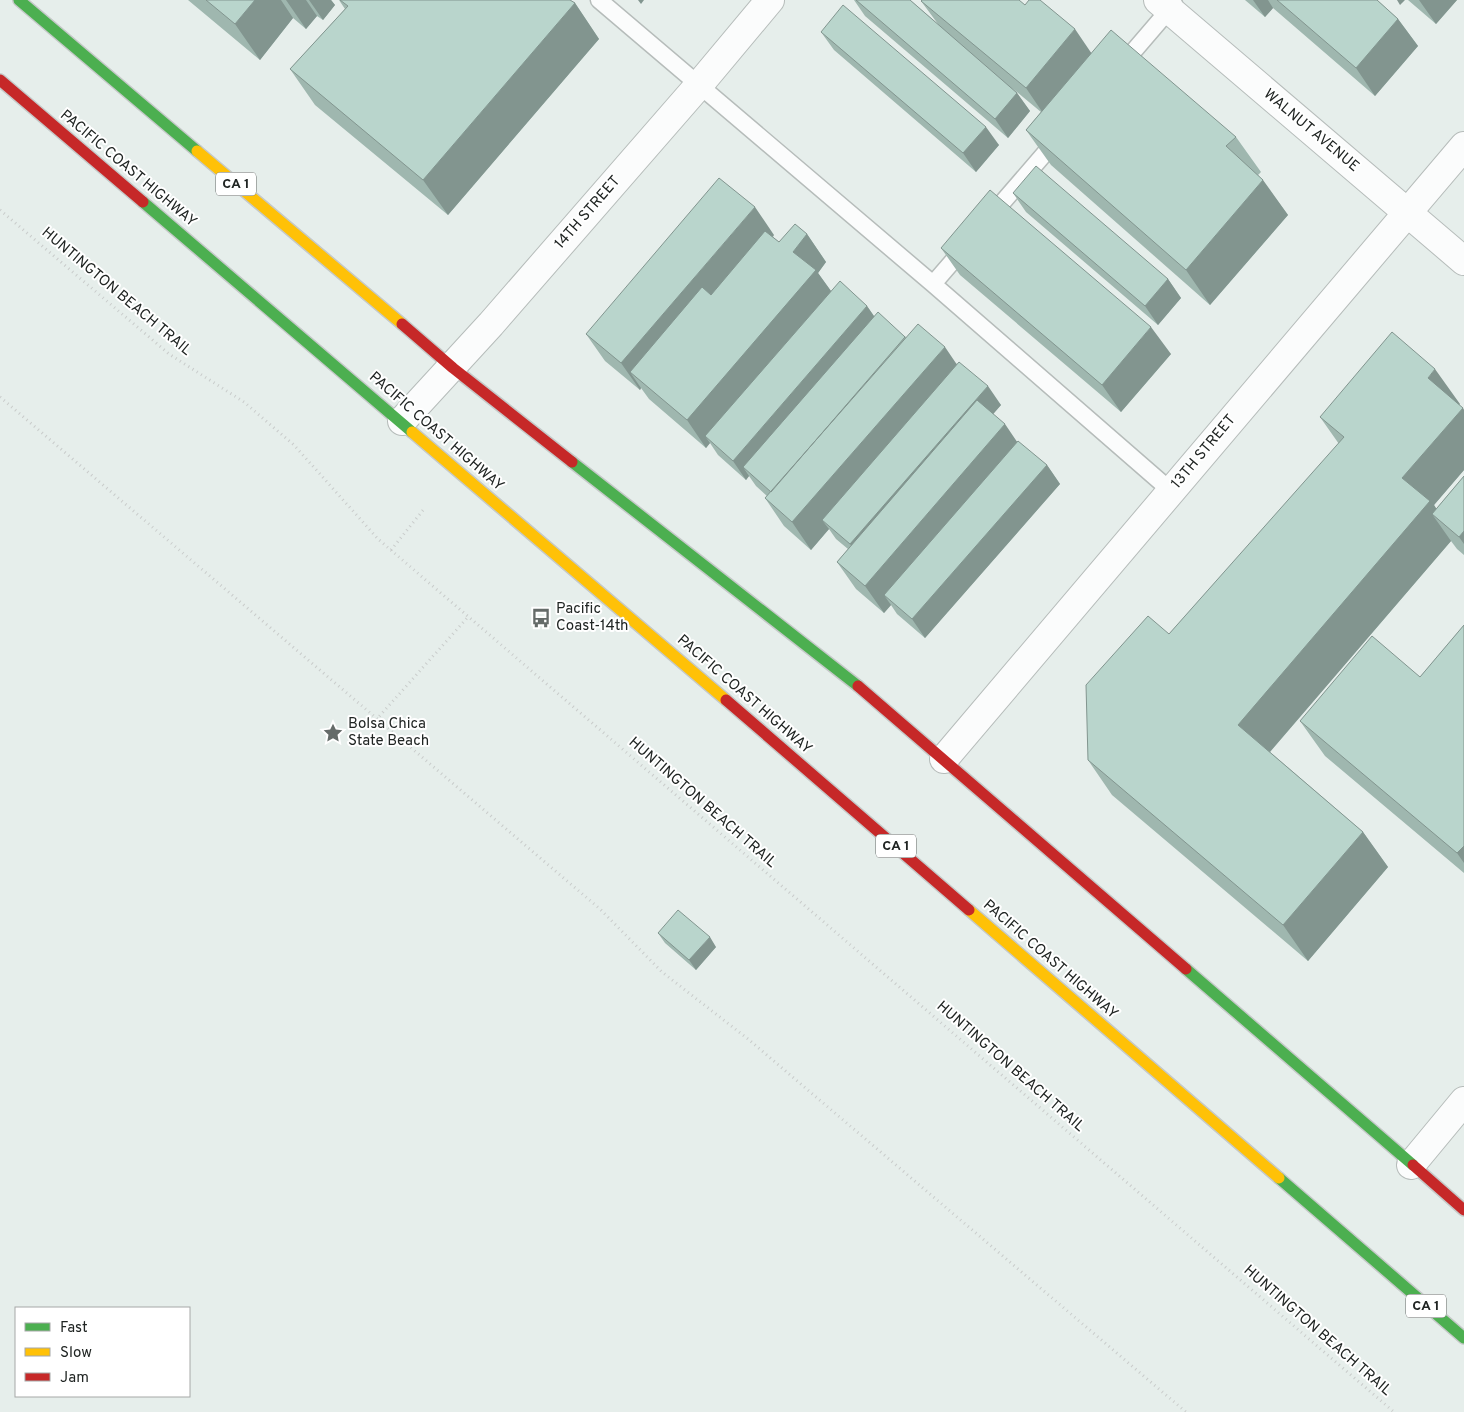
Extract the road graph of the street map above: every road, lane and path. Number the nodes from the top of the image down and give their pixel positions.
1 (19, 0) edge
2 (599, 0) edge
3 (770, 0) edge
4 (1168, 3) edge
5 (1111, 76) edge
6 (0, 80) edge
7 (700, 85) junction
8 (1067, 128) edge
9 (1464, 146) edge
10 (0, 210) edge
11 (1407, 212) junction
12 (1464, 261) edge
13 (933, 284) junction
14 (452, 368) junction
15 (0, 397) edge
16 (402, 421) junction
17 (1171, 491) junction
18 (424, 509) dead end
19 (390, 550) junction
20 (468, 617) junction
21 (376, 720) junction
22 (944, 759) junction
23 (1464, 1101) edge
24 (1411, 1164) junction
25 (1464, 1210) edge
26 (1464, 1338) edge
27 (1186, 1412) edge
28 (1394, 1412) edge

1 - 14 highway, CA 1
2 - 7 lane
3 - 7 street, 14TH STREET
4 - 5 lane
4 - 11 street, WALNUT AVENUE
6 - 16 highway, PACIFIC COAST HIGHWAY / CA 1
7 - 13 lane
7 - 14 street, 14TH STREET
8 - 13 lane
9 - 11 street, 13TH STREET
10 - 19 path, HUNTINGTON BEACH TRAIL
11 - 12 street, WALNUT AVENUE
11 - 17 street, 13TH STREET
13 - 17 lane
14 - 16 street, 14TH STREET
14 - 22 highway, CA 1
15 - 21 path
16 - 26 highway, PACIFIC COAST HIGHWAY / CA 1
17 - 22 street, 13TH STREET
18 - 19 path
19 - 20 path, HUNTINGTON BEACH TRAIL
20 - 21 path
20 - 28 path, HUNTINGTON BEACH TRAIL
21 - 27 path
22 - 24 highway, CA 1
23 - 24 street
24 - 25 highway, CA 1

